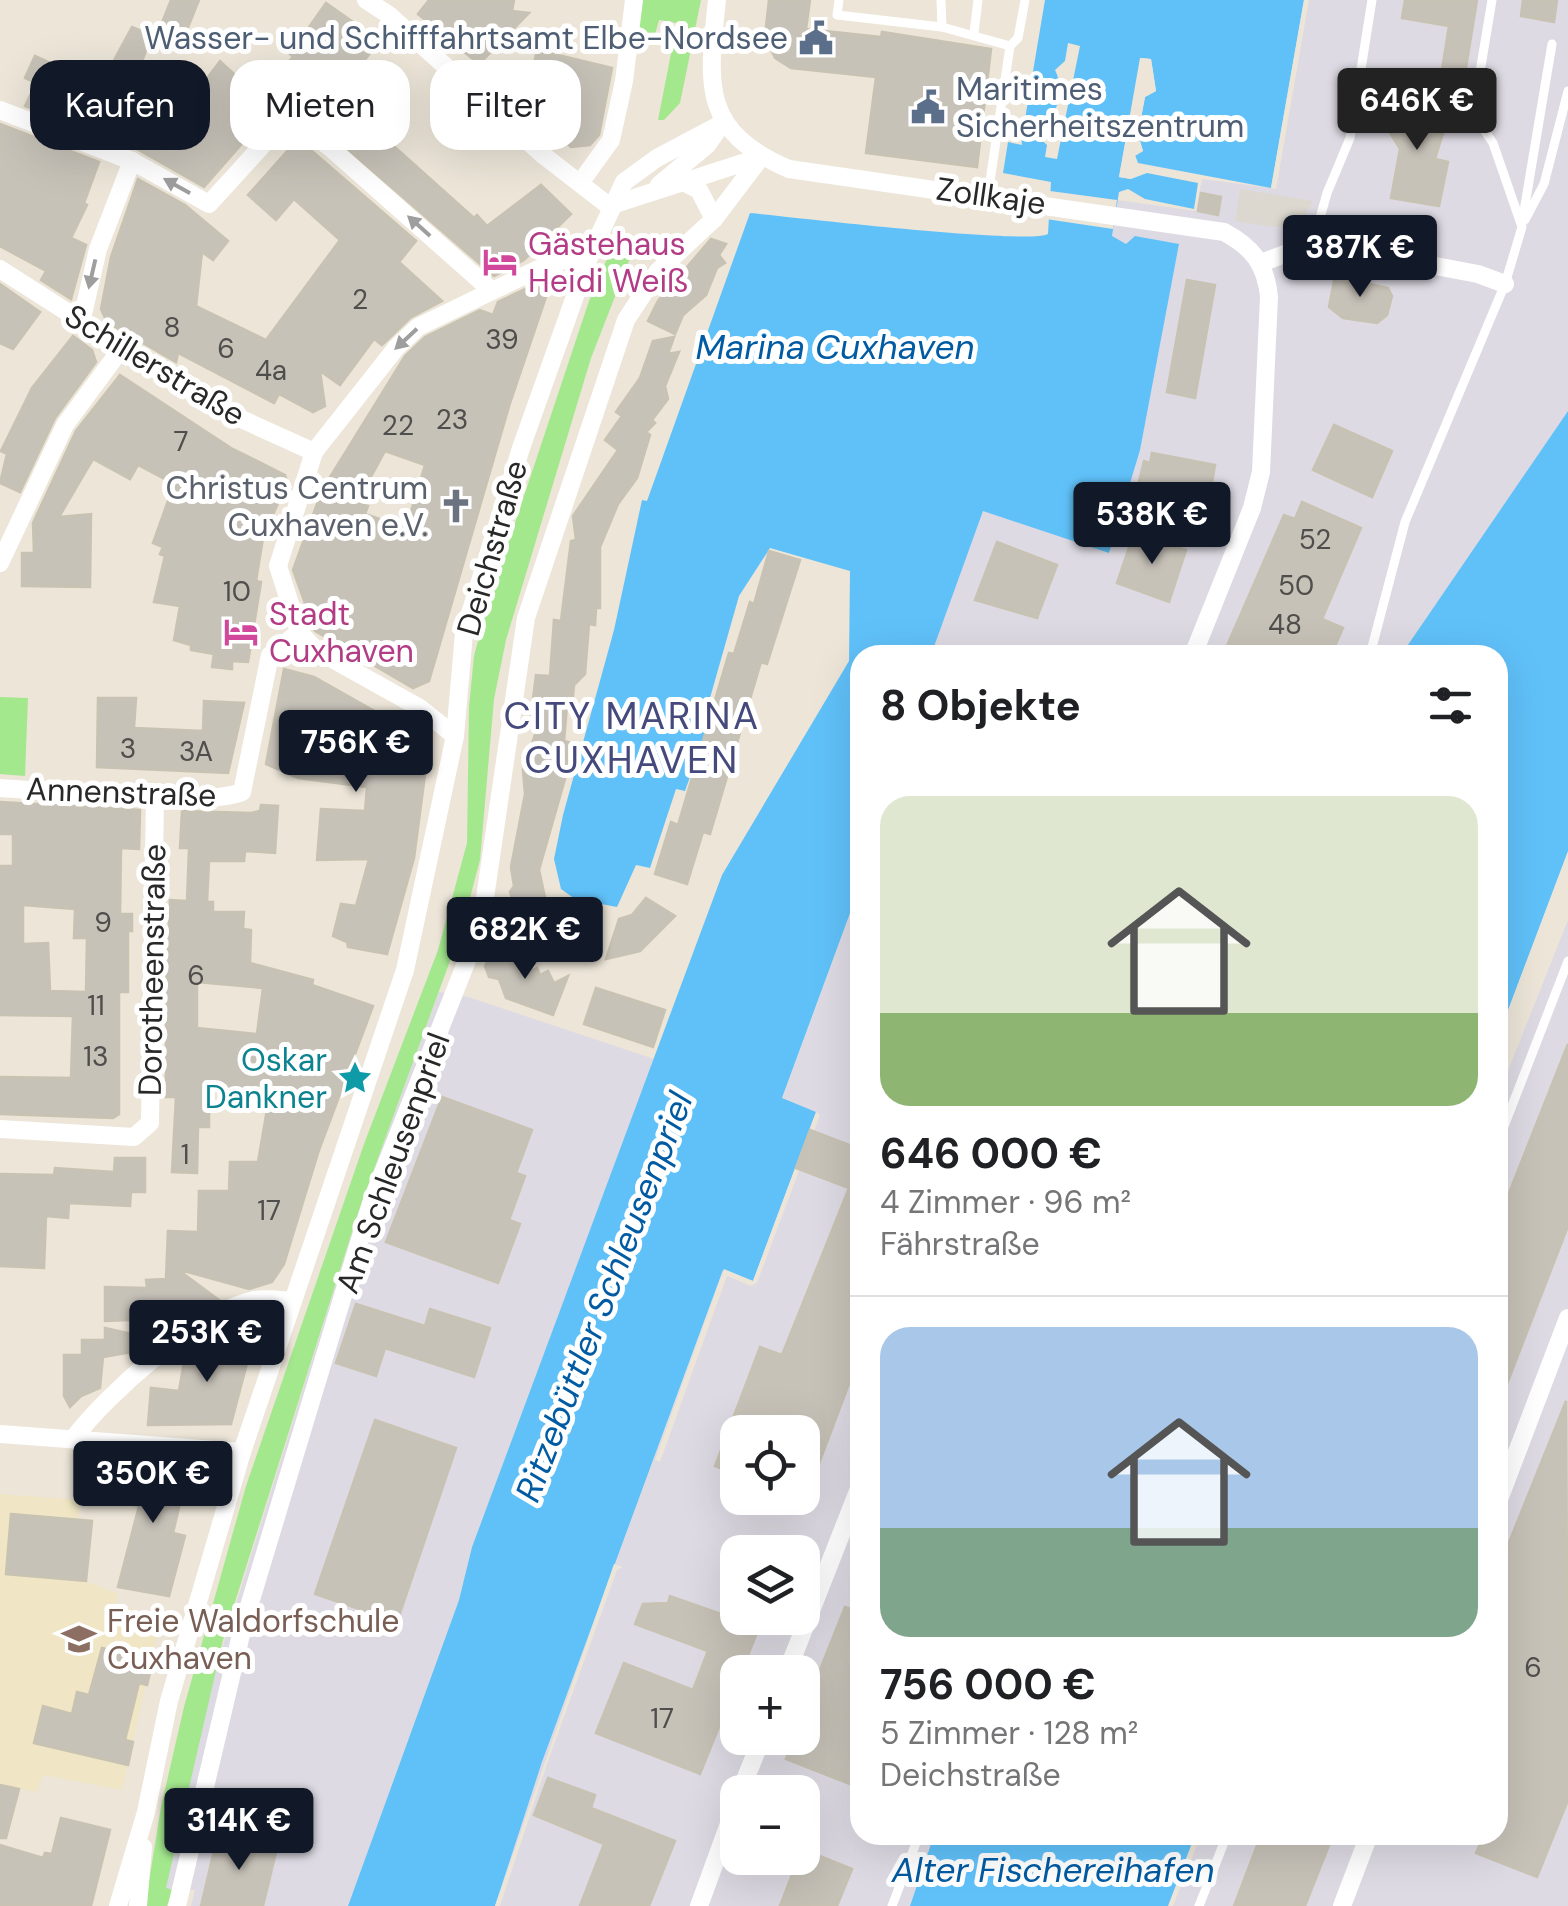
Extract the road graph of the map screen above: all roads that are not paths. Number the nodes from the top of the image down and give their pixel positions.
1 (366, 0) edge
2 (634, 0) edge
3 (717, 0) edge
4 (839, 0) edge
5 (941, 0) edge
6 (978, 0) edge
7 (1026, 0) edge
8 (1372, 0) edge
9 (1492, 0) edge
10 (942, 27) junction
11 (974, 33) junction
12 (1552, 44) dead end
13 (1010, 46) junction
14 (1568, 91) edge
15 (0, 110) edge
16 (722, 123) junction
17 (761, 157) junction
18 (132, 161) junction
19 (684, 182) junction
20 (580, 183) junction
21 (651, 192) junction
22 (988, 196) junction
23 (610, 206) junction
24 (714, 219) junction
25 (1522, 226) junction
26 (1314, 243) junction
27 (589, 257) junction
28 (1261, 263) junction
29 (0, 268) edge
30 (1505, 284) junction
31 (492, 291) junction
32 (81, 323) junction
33 (121, 349) junction
34 (314, 452) junction
35 (0, 563) edge
36 (299, 632) junction
37 (1197, 645) edge
38 (1373, 645) edge
39 (455, 736) junction
40 (0, 788) edge
41 (155, 796) junction
42 (1568, 960) edge
43 (1508, 1116) edge
44 (0, 1129) edge
45 (292, 1300) junction
46 (1568, 1318) edge
47 (1561, 1359) edge
48 (0, 1434) edge
49 (72, 1439) junction
50 (242, 1452) junction
51 (1508, 1479) edge
52 (850, 1511) edge
53 (794, 1655) edge
54 (146, 1812) junction
55 (915, 1845) edge
56 (1223, 1845) edge
57 (1365, 1845) edge
58 (720, 1847) edge
59 (118, 1906) edge
60 (138, 1906) edge
61 (177, 1906) edge
62 (698, 1906) edge
63 (892, 1906) edge
64 (1200, 1906) edge
65 (1342, 1906) edge

1 - 20 street
2 - 20 street
3 - 16 street
4 - 10 lane
5 - 10 lane
6 - 11 lane
7 - 13 lane
8 - 26 lane
9 - 25 lane
10 - 11 lane
11 - 13 lane
12 - 25 lane
13 - 22 lane
14 - 25 lane
15 - 18 street
16 - 17 street, Zollkaje
16 - 21 street
16 - 23 street, Deichstraße
17 - 19 street
17 - 22 street, Zollkaje
17 - 24 street, Am Schleusenpriel
31 -> 18 street
18 -> 32 street
19 - 21 street
19 - 24 street
20 - 23 street
21 - 23 street
22 - 28 street, Zollkaje
23 - 27 street, Deichstraße
24 - 61 street, Am Schleusenpriel
25 - 30 lane
26 - 28 street
26 - 30 street
27 - 31 street
27 - 39 street, Deichstraße
28 - 37 street
29 - 32 street, Schillerstraße
30 - 38 lane
31 -> 34 street
32 - 33 street, Schillerstraße
33 - 34 street, Schillerstraße
33 - 35 street
34 - 36 street
36 - 39 street
36 - 41 street, Annenstraße
39 - 45 street, Deichstraße
40 - 41 street, Annenstraße
41 - 44 street, Dorotheenstraße
42 - 43 lane
45 - 49 street
45 - 50 street, Deichstraße
46 - 47 street
47 - 51 street
48 - 49 street
49 - 50 street
50 - 54 street, Deichstraße
52 - 53 street
54 - 59 street, Deichstraße
54 - 60 street, Deichstraße
55 - 63 lane
56 - 64 lane
57 - 65 street
58 - 62 street

